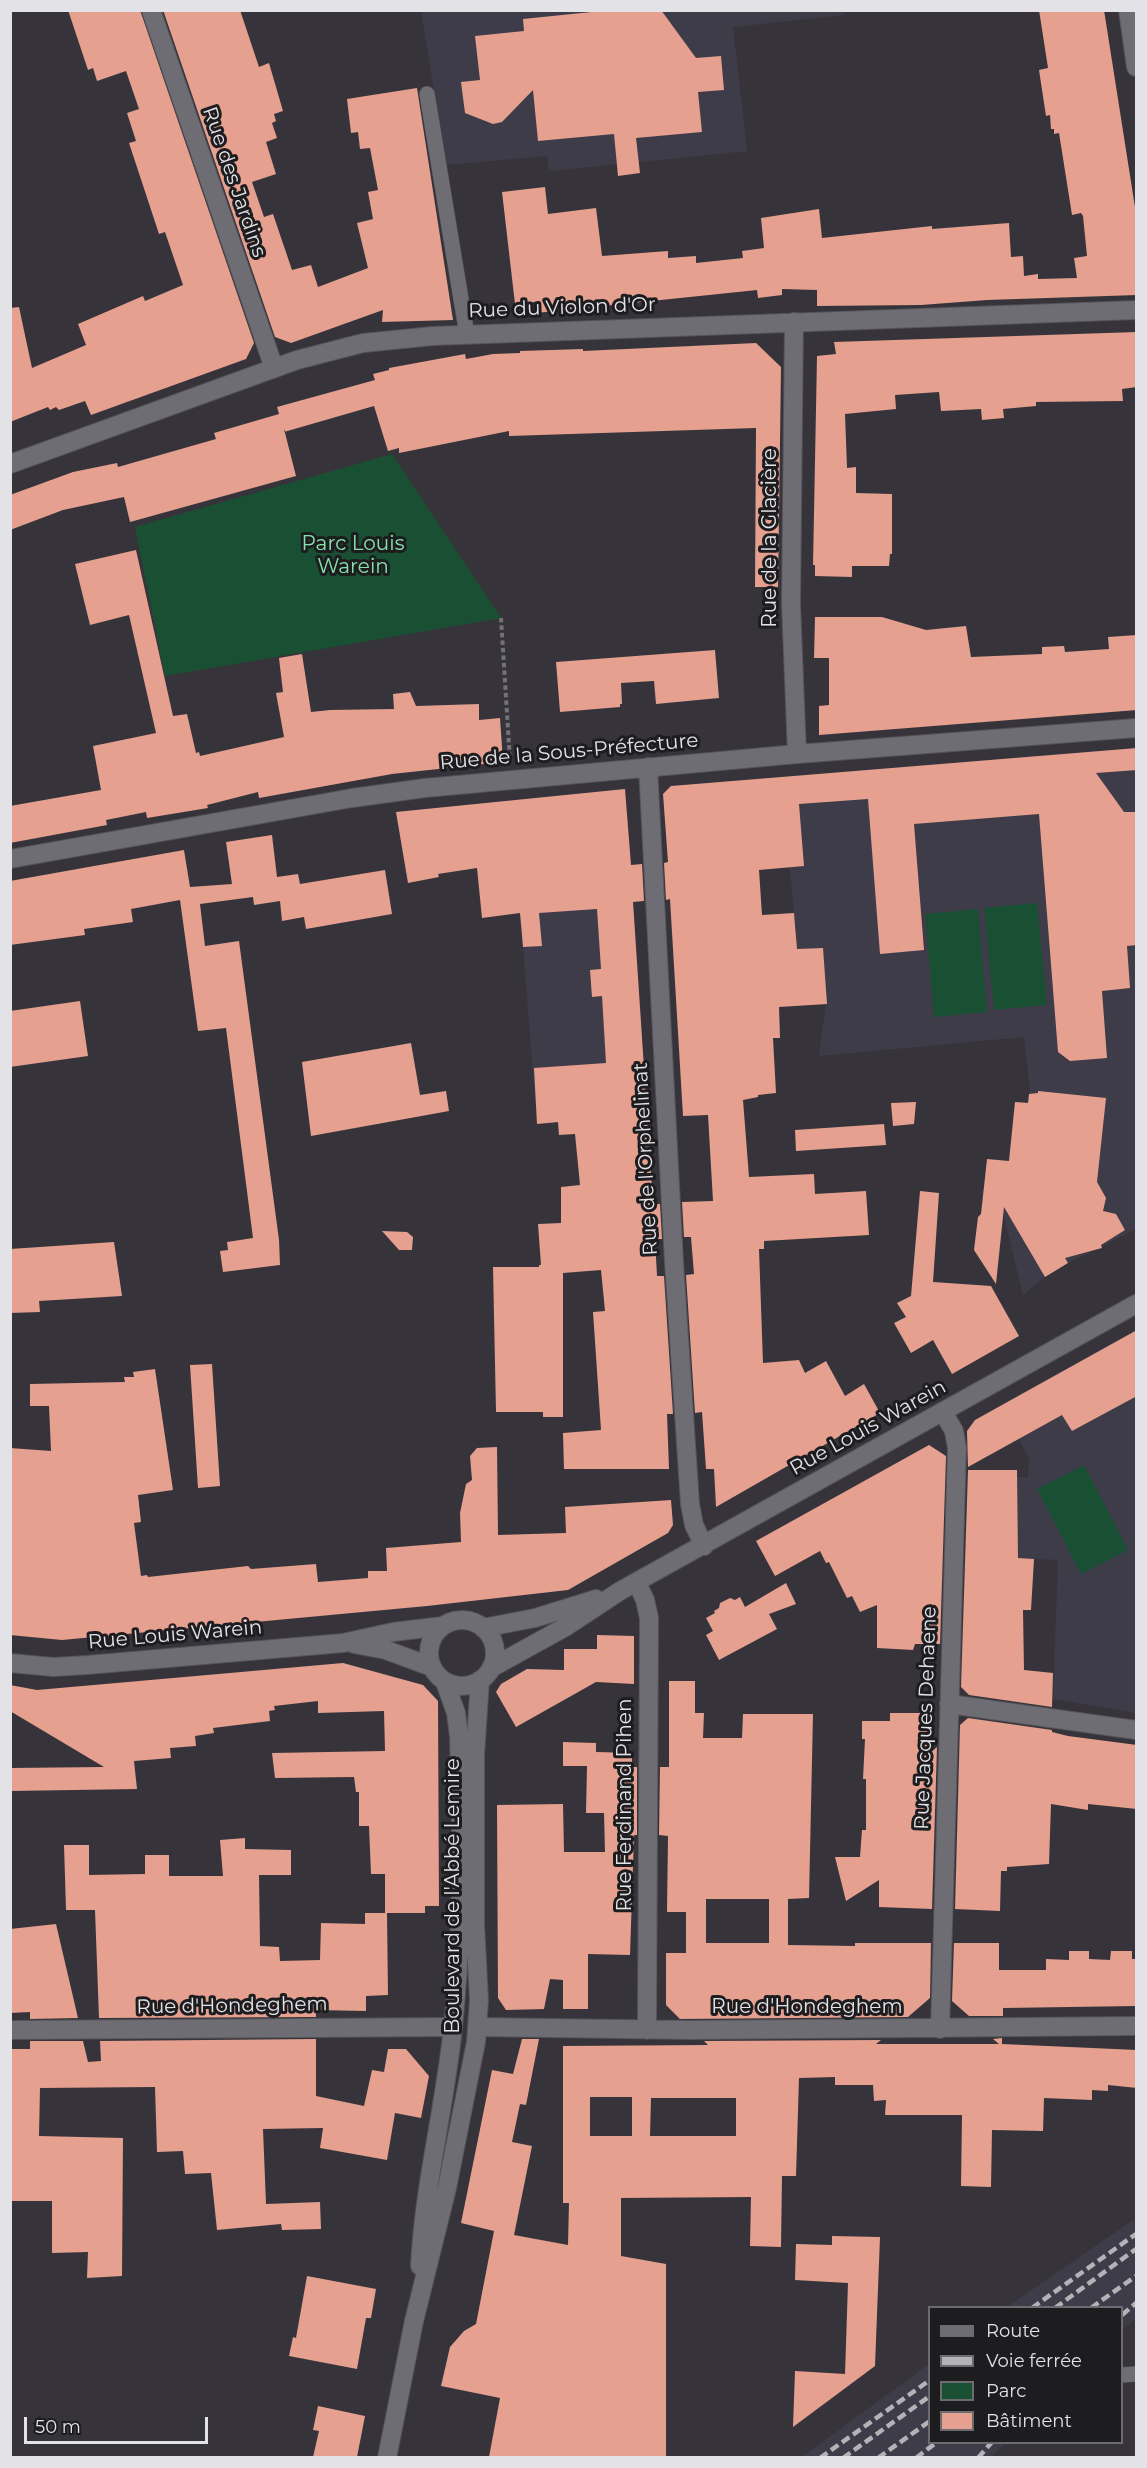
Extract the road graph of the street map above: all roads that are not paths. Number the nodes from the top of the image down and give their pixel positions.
1 (151, 10) edge
2 (1128, 10) edge
3 (1137, 67) edge
4 (427, 94) dead end
5 (1137, 310) edge
6 (794, 322) junction
7 (467, 335) junction
8 (274, 368) junction
9 (10, 464) edge
10 (1137, 728) edge
11 (796, 754) junction
12 (648, 767) junction
13 (10, 858) edge
14 (1137, 1304) edge
15 (943, 1412) junction
16 (704, 1546) junction
17 (637, 1583) junction
18 (620, 1591) junction
19 (443, 1626) junction
20 (483, 1628) junction
21 (343, 1643) junction
22 (10, 1663) edge
23 (432, 1667) junction
24 (486, 1674) junction
25 (445, 1682) junction
26 (949, 1704) junction
27 (1137, 1730) edge
28 (1137, 2026) edge
29 (453, 2027) junction
30 (478, 2027) junction
31 (940, 2029) junction
32 (10, 2030) edge
33 (647, 2030) junction
34 (414, 2321) junction
35 (387, 2457) edge

1 - 8 street, Rue des Jardins
2 - 3 street
4 - 7 lane
5 - 6 street, Rue du Violon d'Or
6 - 7 street, Rue du Violon d'Or
6 - 11 street, Rue de la Glacière
7 - 8 street, Rue du Violon d'Or
8 - 9 street, Rue du Violon d'Or
10 - 11 street, Rue de la Sous-Préfecture
11 - 12 street, Rue de la Sous-Préfecture
12 - 13 street, Rue de la Sous-Préfecture
12 - 16 street, Rue de l'Orphelinat
14 - 15 street, Rue Louis Warein
15 - 16 street, Rue Louis Warein
15 - 26 street, Rue Jacques Dehaene
16 - 17 street, Rue Louis Warein
17 - 18 street, Rue Louis Warein
17 - 33 street, Rue Ferdinand Pihen
18 - 20 street, Rue Louis Warein
18 - 24 street, Rue Louis Warein
19 - 20 street
19 - 21 street, Rue Louis Warein
19 - 23 street
20 - 24 street
21 - 22 street, Rue Louis Warein
21 - 23 street, Rue Louis Warein
23 - 25 street
24 - 25 street
24 - 30 street, Boulevard de l'Abbé Lemire
25 - 29 street, Boulevard de l'Abbé Lemire
26 - 27 street
26 - 31 street, Rue Jacques Dehaene
28 - 31 street, Rue d'Hondeghem
29 - 32 street, Rue d'Hondeghem
29 - 34 street, Boulevard de l'Abbé Lemire
30 - 33 street, Rue d'Hondeghem
30 - 34 street, Boulevard de l'Abbé Lemire
31 - 33 street, Rue d'Hondeghem
34 - 35 street, Boulevard de l'Abbé Lemire

